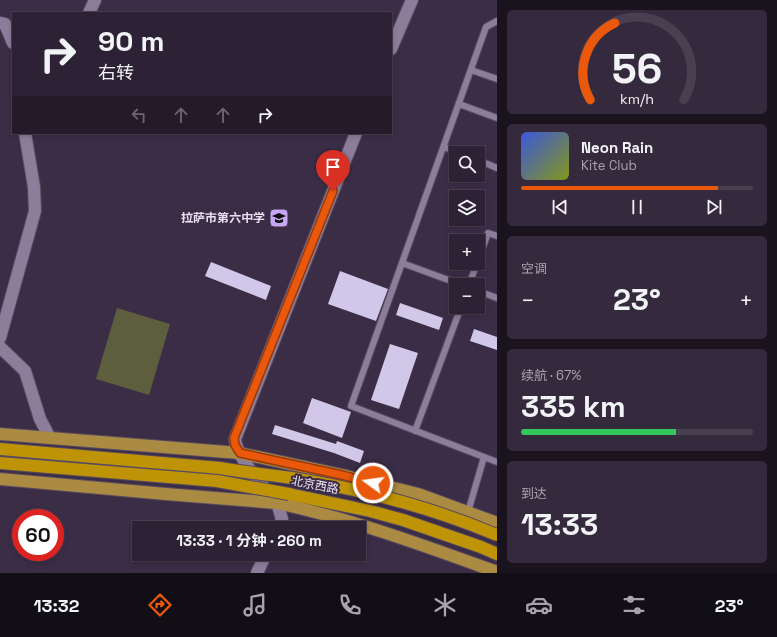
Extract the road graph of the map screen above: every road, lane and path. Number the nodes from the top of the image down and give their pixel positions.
1 (95, 0) edge
2 (412, 0) edge
3 (89, 12) edge
4 (497, 21) edge
5 (0, 24) edge
6 (12, 41) edge
7 (392, 47) edge
8 (471, 70) junction
9 (497, 79) edge
10 (459, 104) junction
11 (497, 118) edge
12 (25, 134) edge
13 (356, 134) edge
14 (444, 147) junction
15 (449, 149) edge
16 (485, 163) edge
17 (497, 168) edge
18 (497, 236) edge
19 (485, 242) edge
20 (402, 263) junction
21 (449, 280) edge
22 (485, 294) edge
23 (497, 298) edge
24 (458, 314) edge
25 (2, 322) edge
26 (0, 338) edge
27 (0, 347) edge
28 (415, 431) junction
29 (0, 434) edge
30 (50, 438) junction
31 (0, 450) edge
32 (240, 453) junction
33 (484, 457) junction
34 (497, 462) edge
35 (0, 463) edge
36 (0, 479) edge
37 (277, 503) junction
38 (468, 512) junction
39 (281, 521) edge
40 (497, 523) edge
41 (497, 535) edge
42 (497, 554) edge
43 (263, 561) edge
44 (497, 572) edge
45 (257, 573) edge

1 - 3 street
2 - 7 street
4 - 8 lane
5 - 6 street
8 - 9 lane
8 - 10 lane
10 - 11 lane
10 - 14 lane
12 - 25 street
13 - 32 street
14 - 15 lane
14 - 20 lane
16 - 17 lane
18 - 19 lane
20 - 21 lane
20 - 28 lane
22 - 23 lane
24 - 28 lane
25 - 26 street
27 - 30 street
28 - 33 lane
29 - 30 main road
30 - 32 main road
31 - 41 highway, 北京西路, bridge
32 - 37 street
32 - 38 main road
33 - 34 lane
33 - 38 lane
35 - 42 highway, 北京西路, bridge
36 - 37 main road
37 - 39 street
37 - 44 main road
38 - 40 main road
43 - 45 street

